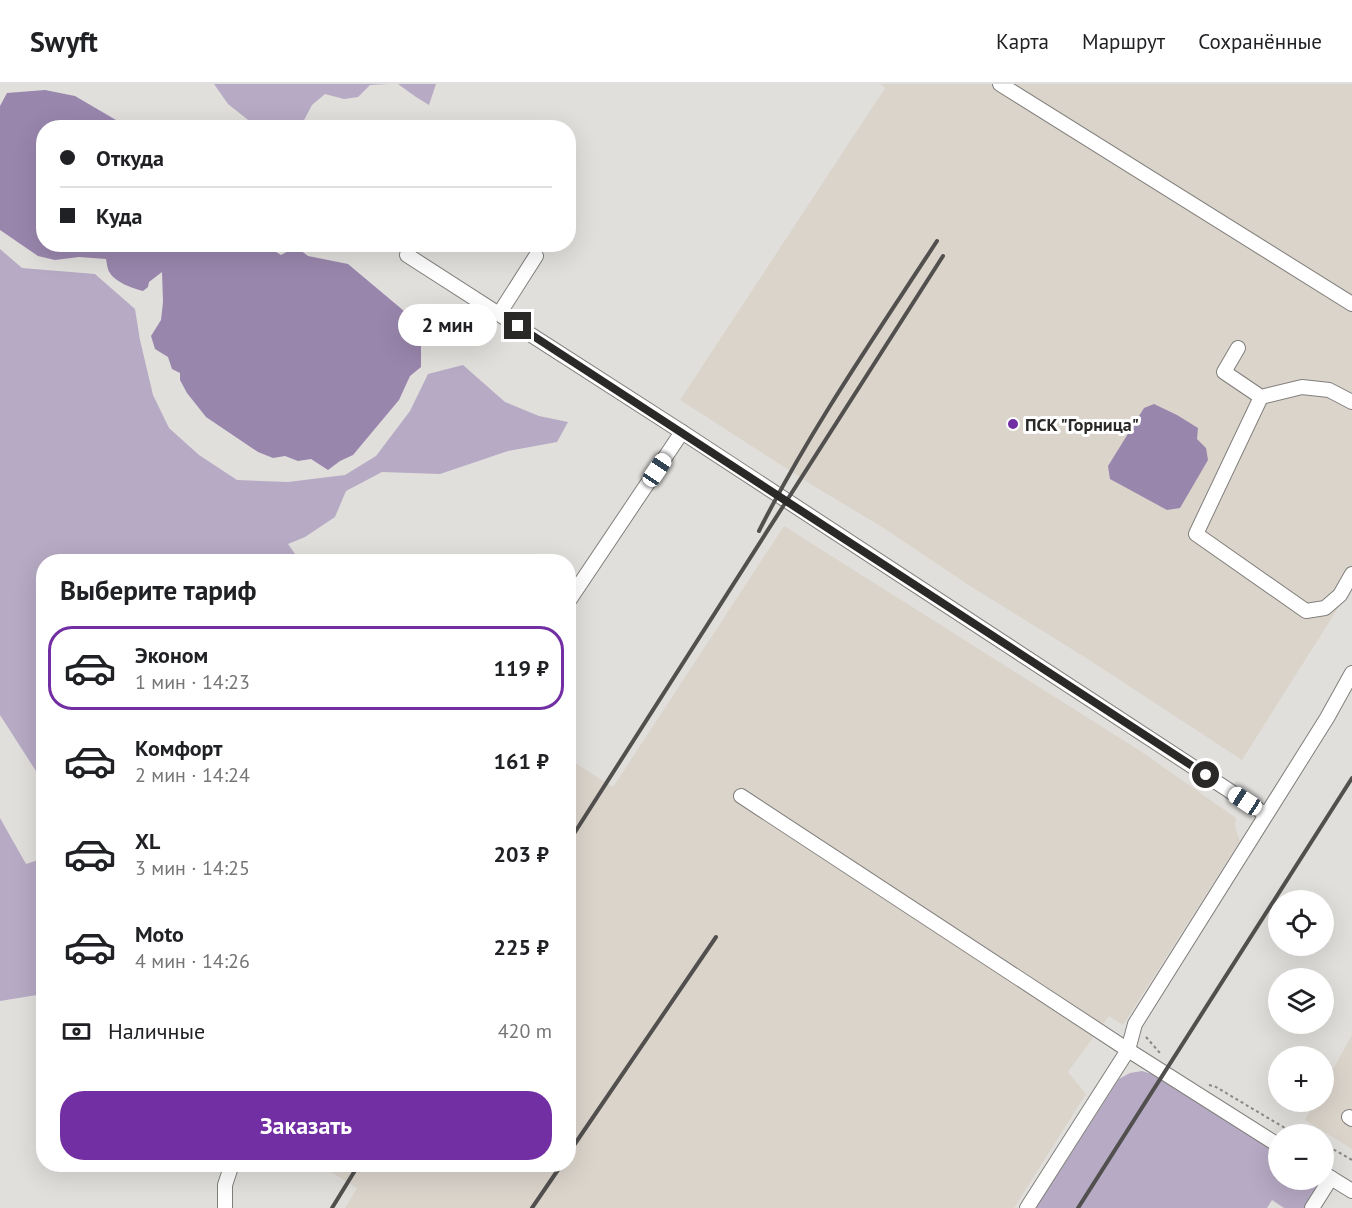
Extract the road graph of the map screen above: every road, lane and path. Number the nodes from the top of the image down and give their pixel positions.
1 (1000, 84) edge
2 (407, 255) dead end
3 (536, 256) dead end
4 (1352, 304) edge
5 (499, 314) junction
6 (1238, 348) dead end
7 (1261, 397) junction
8 (1352, 402) edge
9 (682, 432) junction
10 (1352, 574) edge
11 (576, 590) edge
12 (1352, 673) edge
13 (741, 796) dead end
14 (1265, 814) junction
15 (1135, 1024) junction
16 (1128, 1050) junction
17 (1160, 1053) dead end
18 (1206, 1084) dead end
19 (1278, 1124) edge
20 (1268, 1139) edge
21 (1334, 1150) edge
22 (1352, 1160) edge
23 (229, 1172) edge
24 (1334, 1179) edge
25 (1320, 1190) edge
26 (1352, 1191) edge
27 (225, 1208) edge
28 (1027, 1208) edge
29 (1312, 1208) edge

1 - 4 street
2 - 5 street
3 - 5 street
5 - 9 street
6 - 7 street
7 - 8 street
7 - 10 street
9 - 11 street
9 - 14 street
12 - 14 street
13 - 16 street
14 - 15 street
15 - 16 street
15 - 17 path
16 - 20 street
16 - 28 street
18 - 19 path
21 - 22 path
23 - 27 street
24 - 26 street
25 - 29 street

